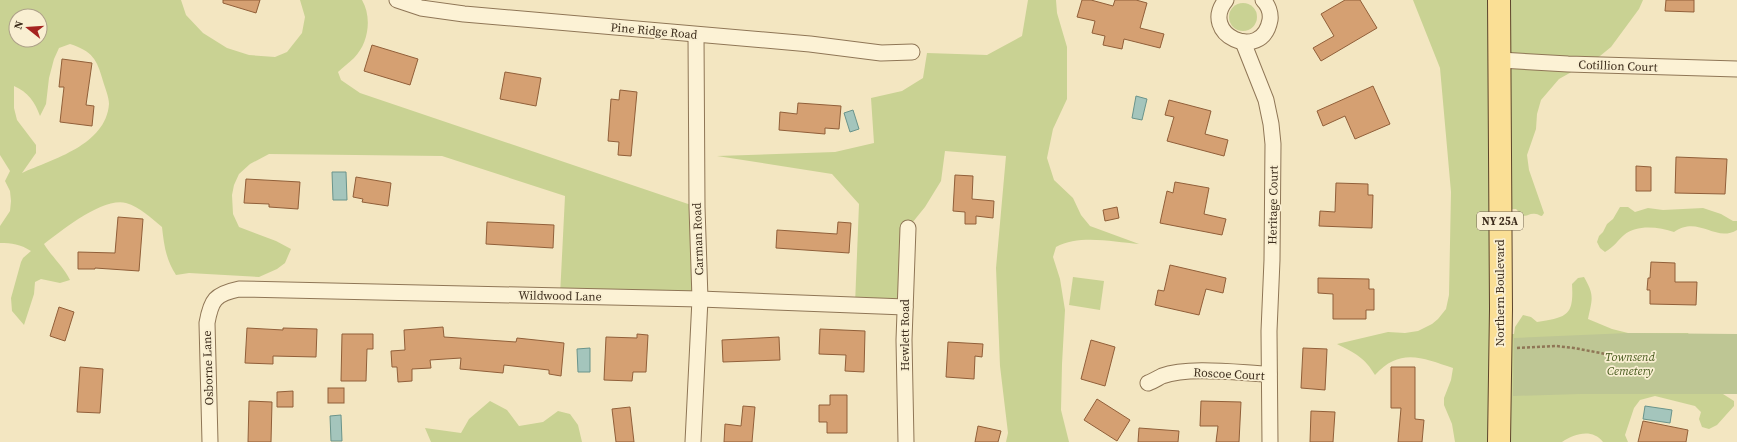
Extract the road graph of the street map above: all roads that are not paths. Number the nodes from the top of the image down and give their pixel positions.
1 (397, 0) edge
2 (1226, 0) edge
3 (1263, 0) edge
4 (1499, 0) edge
5 (696, 35) junction
6 (1243, 42) junction
7 (912, 52) dead end
8 (1500, 60) junction
9 (1737, 69) edge
10 (908, 228) dead end
11 (216, 297) joint
12 (700, 299) junction
13 (904, 307) junction
14 (1269, 374) junction
15 (1148, 383) dead end
16 (210, 442) edge
17 (692, 442) edge
18 (906, 442) edge
19 (1270, 442) edge
20 (1499, 442) edge

1 - 5 street, Pine Ridge Road
2 - 6 street
3 - 6 street
4 - 8 main road, Northern Boulevard / NY 25A
5 - 7 street, Pine Ridge Road
5 - 12 street, Carman Road
6 - 14 street, Heritage Court
8 - 9 street, Cotillion Court
8 - 20 main road, Northern Boulevard / NY 25A
10 - 13 street, Hewlett Road
11 - 12 street, Wildwood Lane
11 - 16 street, Osborne Lane
12 - 13 street, Wildwood Lane
12 - 17 street, Carman Road
13 - 18 street, Hewlett Road
14 - 15 street, Roscoe Court
14 - 19 street, Roscoe Court

